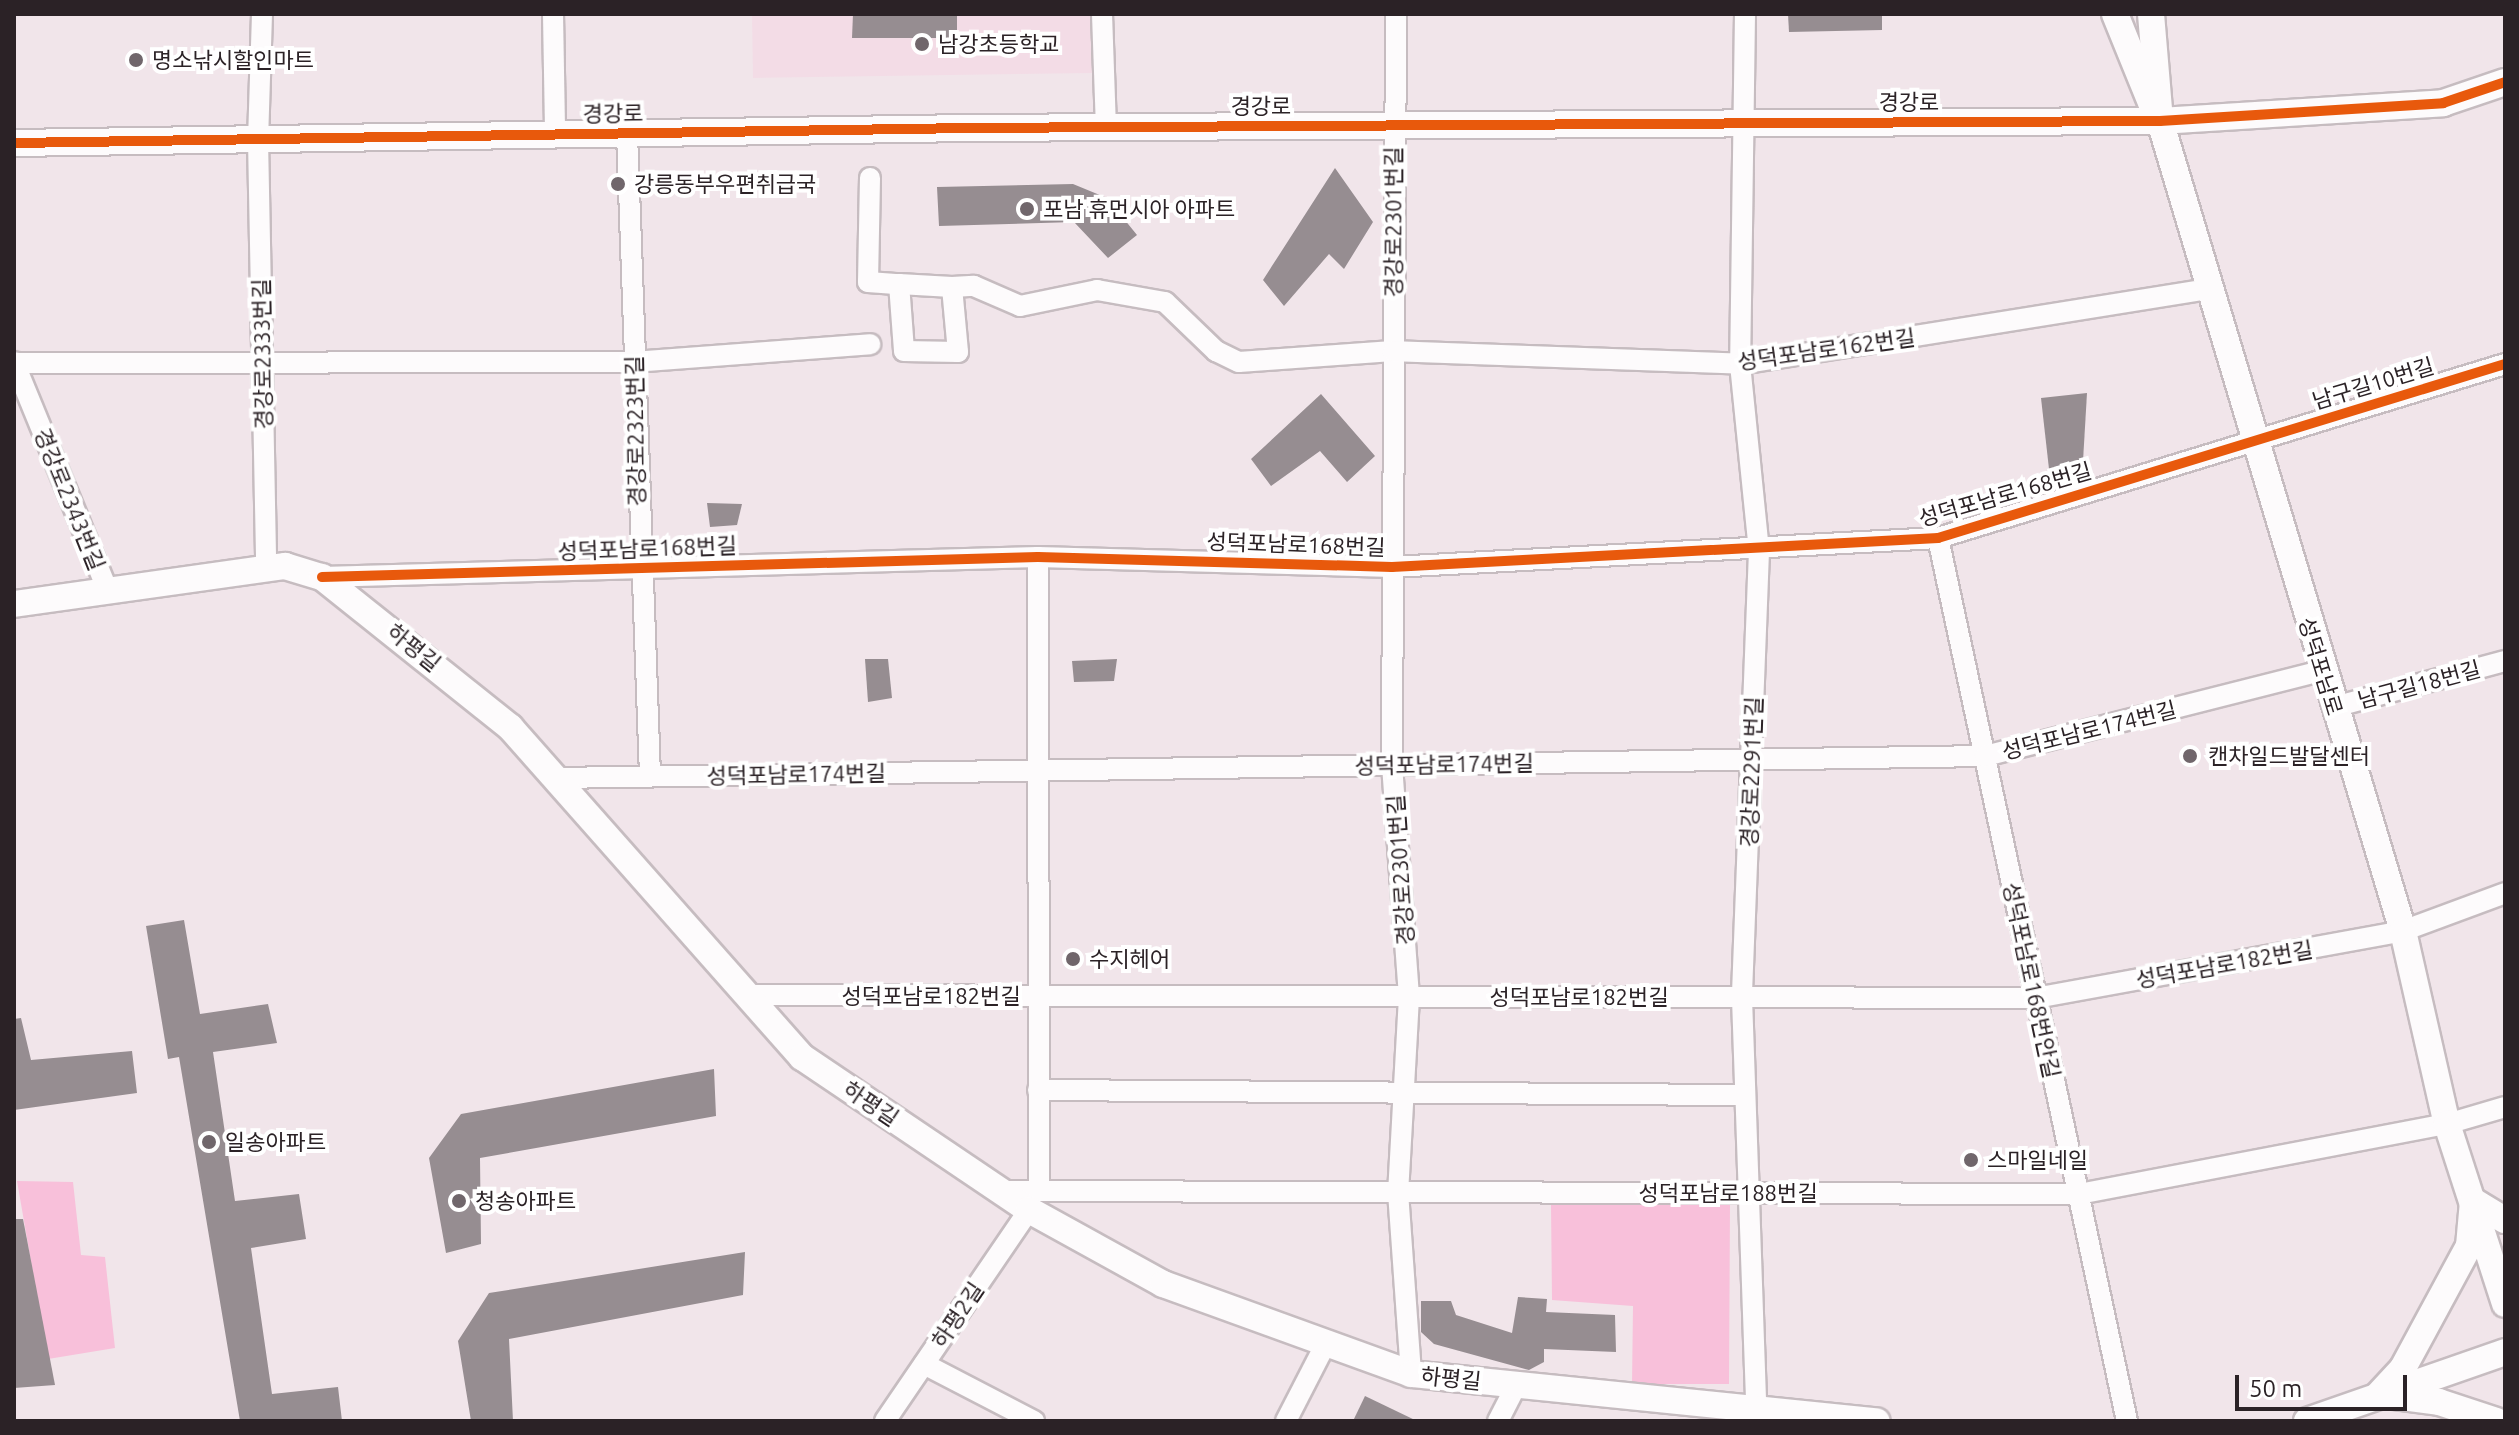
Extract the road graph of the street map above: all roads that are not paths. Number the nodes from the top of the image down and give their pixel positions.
1 (262, 14) edge
2 (553, 14) edge
3 (1102, 14) edge
4 (1396, 14) edge
5 (1745, 14) edge
6 (2115, 14) edge
7 (2151, 14) edge
8 (2505, 82) edge
9 (2160, 121) junction
10 (1742, 123) junction
11 (1393, 125) junction
12 (1106, 127) junction
13 (627, 133) junction
14 (555, 134) junction
15 (258, 139) junction
16 (14, 143) edge
17 (870, 178) dead end
18 (899, 284) junction
19 (952, 287) junction
20 (2207, 289) junction
21 (870, 344) dead end
22 (1393, 351) junction
23 (14, 362) edge
24 (633, 362) junction
25 (262, 364) junction
26 (1740, 364) junction
27 (2505, 364) edge
28 (2253, 441) junction
29 (1938, 538) junction
30 (1759, 551) junction
31 (1038, 557) junction
32 (1392, 567) junction
33 (266, 568) junction
34 (638, 568) junction
35 (322, 577) junction
36 (108, 591) junction
37 (14, 604) edge
38 (2505, 661) edge
39 (2322, 671) junction
40 (2334, 707) junction
41 (1985, 756) junction
42 (1752, 759) junction
43 (1392, 765) junction
44 (1039, 770) junction
45 (650, 776) junction
46 (555, 778) junction
47 (2505, 893) edge
48 (2403, 931) junction
49 (748, 995) junction
50 (1036, 996) junction
51 (1409, 997) junction
52 (1742, 998) junction
53 (2035, 998) junction
54 (1404, 1089) junction
55 (1038, 1090) junction
56 (1745, 1095) junction
57 (2505, 1107) edge
58 (2447, 1124) junction
59 (1398, 1192) junction
60 (1747, 1193) junction
61 (2079, 1194) junction
62 (1034, 1201) junction
63 (2473, 1201) junction
64 (2505, 1220) edge
65 (2505, 1304) edge
66 (1324, 1347) junction
67 (2505, 1352) edge
68 (924, 1364) junction
69 (1411, 1374) junction
70 (1517, 1384) junction
71 (2379, 1394) junction
72 (1755, 1414) edge
73 (885, 1421) edge
74 (1034, 1421) edge
75 (1286, 1421) edge
76 (1498, 1421) edge
77 (1877, 1421) edge
78 (2127, 1421) edge
79 (2307, 1421) edge
80 (2496, 1421) edge

1 - 15 street, 경강로2333번길
2 - 14 street
3 - 12 street
4 - 11 street, 경강로2301번길
5 - 10 street, 경강로2291번길
6 - 9 street, 성덕포남로
7 - 9 street, 성덕포남로
8 - 9 street, 경강로
9 - 10 street, 경강로
9 - 20 street, 성덕포남로
10 - 11 street, 경강로
10 - 26 street, 경강로2291번길
11 - 12 street, 경강로
11 - 22 street, 경강로2301번길
12 - 13 street, 경강로
13 - 14 street, 경강로
13 - 24 street, 경강로2323번길
14 - 15 street, 경강로
15 - 16 street, 경강로
15 - 25 street, 경강로2333번길
17 - 18 street, 성덕포남로162번길
18 - 19 street, 성덕포남로162번길
18 - 19 street
19 - 22 street, 성덕포남로162번길
20 - 26 street, 성덕포남로162번길
20 - 28 street, 성덕포남로
21 - 24 street
22 - 26 street, 성덕포남로162번길
22 - 32 street, 경강로2301번길
23 - 25 street
23 - 36 street, 경강로2343번길
24 - 25 street
24 - 34 street, 경강로2323번길
25 - 33 street, 경강로2333번길
26 - 30 street, 경강로2291번길
27 - 28 street, 남구길10번길
28 - 29 street, 성덕포남로168번길
28 - 39 street, 성덕포남로
29 - 30 street, 성덕포남로168번길
29 - 41 street, 성덕포남로168번안길
30 - 32 street, 성덕포남로168번길
30 - 42 street, 경강로2291번길
31 - 32 street, 성덕포남로168번길
31 - 34 street, 성덕포남로168번길
31 - 44 street
32 - 43 street, 경강로2301번길
33 - 35 street, 하평길
33 - 36 street, 하평길
34 - 35 street, 성덕포남로168번길
34 - 45 street, 경강로2323번길
35 - 46 street, 하평길
36 - 37 street, 하평길
38 - 40 street, 남구길18번길
39 - 40 street, 성덕포남로
39 - 41 street, 성덕포남로174번길
40 - 48 street, 성덕포남로
41 - 42 street, 성덕포남로174번길
41 - 53 street, 성덕포남로168번안길
42 - 43 street, 성덕포남로174번길
42 - 52 street, 경강로2291번길
43 - 44 street, 성덕포남로174번길
43 - 51 street, 경강로2301번길
44 - 45 street, 성덕포남로174번길
44 - 50 street
45 - 46 street, 성덕포남로174번길
46 - 49 street, 하평길
47 - 48 street, 성덕포남로182번길
48 - 53 street, 성덕포남로182번길
48 - 58 street, 성덕포남로
49 - 50 street, 성덕포남로182번길
49 - 62 street, 하평길
50 - 51 street, 성덕포남로182번길
50 - 55 street
51 - 52 street, 성덕포남로182번길
51 - 54 street, 경강로2301번길
52 - 53 street, 성덕포남로182번길
52 - 56 street, 경강로2291번길
53 - 61 street, 성덕포남로168번안길
54 - 55 street
54 - 56 street
54 - 59 street, 경강로2301번길
55 - 62 street
56 - 60 street, 경강로2291번길
57 - 58 street, 성덕포남로188번길
58 - 61 street, 성덕포남로188번길
58 - 63 street, 성덕포남로
59 - 60 street, 성덕포남로188번길
59 - 62 street, 성덕포남로188번길
59 - 69 street, 경강로2301번길
60 - 61 street, 성덕포남로188번길
60 - 72 street, 경강로2291번길
61 - 78 street, 성덕포남로168번안길
62 - 66 street, 하평길
62 - 68 street, 하평2길
63 - 64 street
63 - 65 street, 성덕포남로
63 - 71 street
66 - 69 street, 하평길
66 - 75 street
67 - 71 street
68 - 73 street, 하평2길
68 - 74 street
69 - 70 street, 하평길
70 - 72 street, 하평길
70 - 76 street
71 - 79 street
71 - 80 street
72 - 77 street, 하평길

